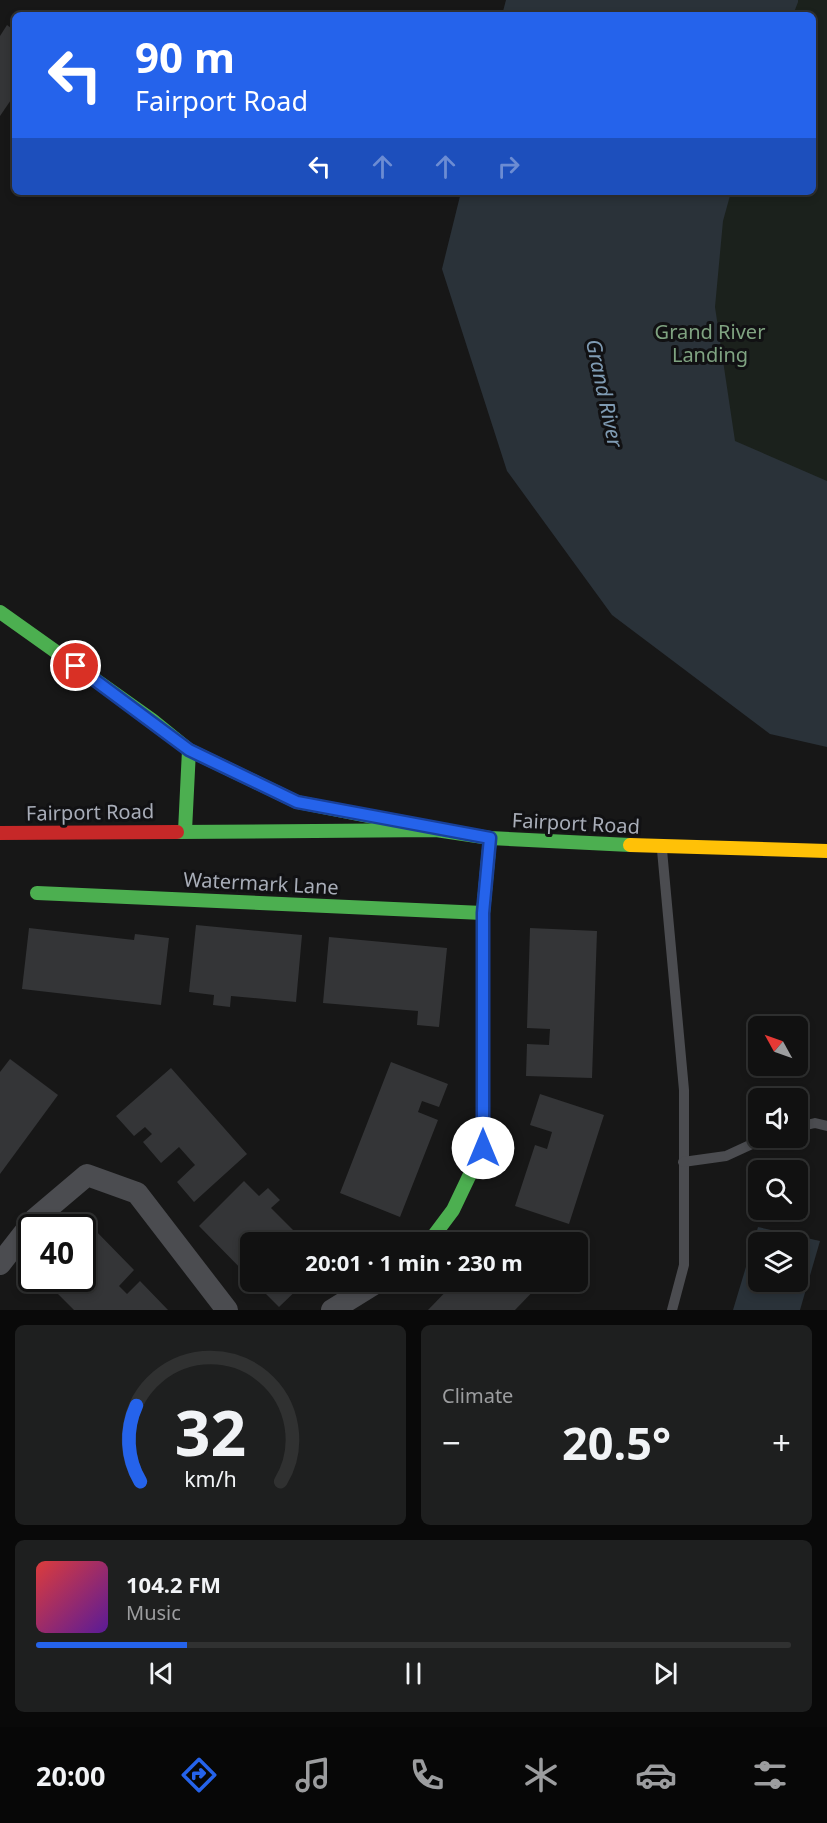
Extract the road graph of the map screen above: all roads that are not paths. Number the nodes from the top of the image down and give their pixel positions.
1 (0, 612) edge
2 (189, 750) junction
3 (436, 830) junction
4 (185, 831) junction
5 (0, 833) edge
6 (490, 838) junction
7 (661, 847) junction
8 (827, 851) edge
9 (37, 892) dead end
10 (483, 913) junction
11 (808, 1125) edge
12 (827, 1126) edge
13 (748, 1146) edge
14 (683, 1162) junction
15 (436, 1232) edge
16 (0, 1264) edge
17 (362, 1292) edge
18 (227, 1310) edge
19 (332, 1310) edge
20 (672, 1310) edge

1 - 2 main road
2 - 3 main road
2 - 4 main road
3 - 4 main road, Fairport Road
3 - 6 main road, Fairport Road
4 - 5 main road, Fairport Road
6 - 7 main road, Fairport Road
6 - 10 main road
7 - 8 main road, Fairport Road
7 - 14 lane
9 - 10 main road, Watermark Lane
10 - 15 main road
11 - 12 lane
13 - 14 lane
14 - 20 lane
16 - 18 street
17 - 19 street

